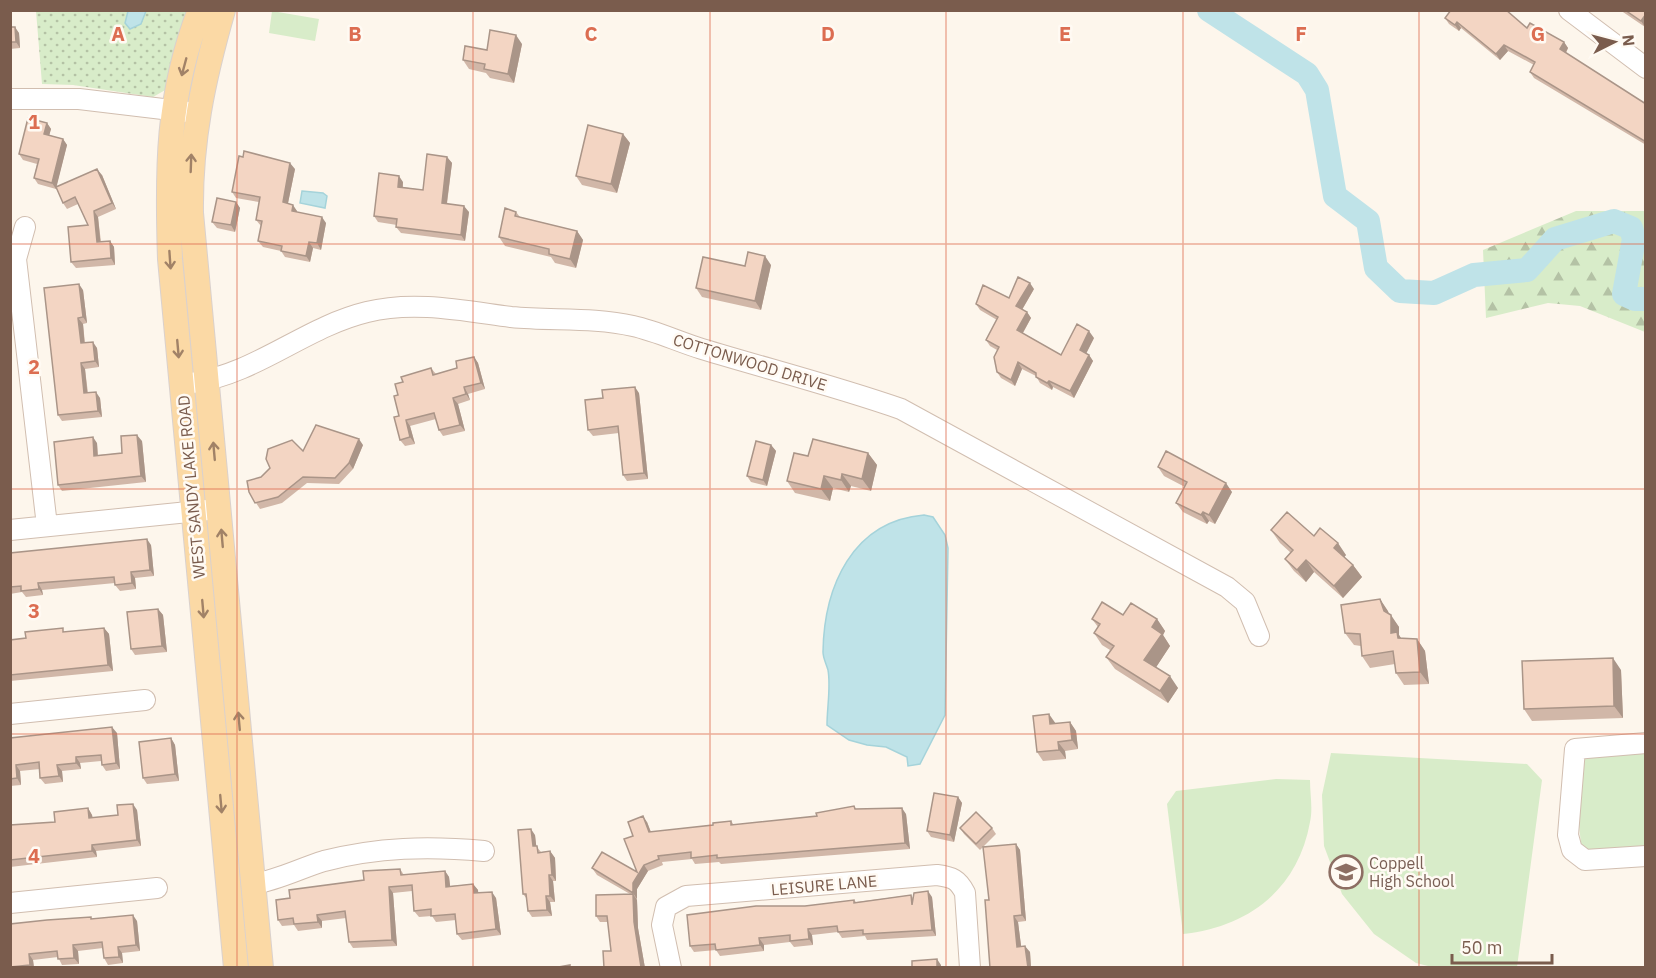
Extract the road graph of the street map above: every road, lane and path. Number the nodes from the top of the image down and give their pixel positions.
1 (200, 10) edge
2 (223, 10) edge
3 (1569, 10) edge
4 (1646, 68) edge
5 (10, 99) edge
6 (172, 111) junction
7 (197, 113) junction
8 (25, 227) dead end
9 (207, 381) junction
10 (181, 384) junction
11 (219, 509) junction
12 (194, 512) junction
13 (47, 526) junction
14 (10, 530) edge
15 (1259, 636) dead end
16 (145, 700) dead end
17 (10, 714) edge
18 (1646, 743) edge
19 (484, 851) dead end
20 (1646, 856) edge
21 (254, 884) junction
22 (157, 888) dead end
23 (10, 903) edge
24 (236, 968) edge
25 (261, 968) edge
26 (671, 968) edge
27 (970, 968) edge

1 -> 6 main road, WEST SANDY LAKE ROAD
2 - 7 main road, WEST SANDY LAKE ROAD
3 - 4 street
5 - 6 street
6 - 7 street
6 -> 10 main road, WEST SANDY LAKE ROAD
9 -> 7 main road, WEST SANDY LAKE ROAD
8 - 13 street
9 - 10 street, COTTONWOOD DRIVE
11 -> 9 main road, WEST SANDY LAKE ROAD
9 - 15 street, COTTONWOOD DRIVE
10 - 12 main road, WEST SANDY LAKE ROAD
11 - 12 street
21 -> 11 main road, WEST SANDY LAKE ROAD
12 - 13 street
12 -> 24 main road, WEST SANDY LAKE ROAD
13 - 14 street
16 - 17 street
18 - 20 street
19 - 21 street
21 - 25 main road, WEST SANDY LAKE ROAD
22 - 23 street
26 - 27 street, LEISURE LANE

